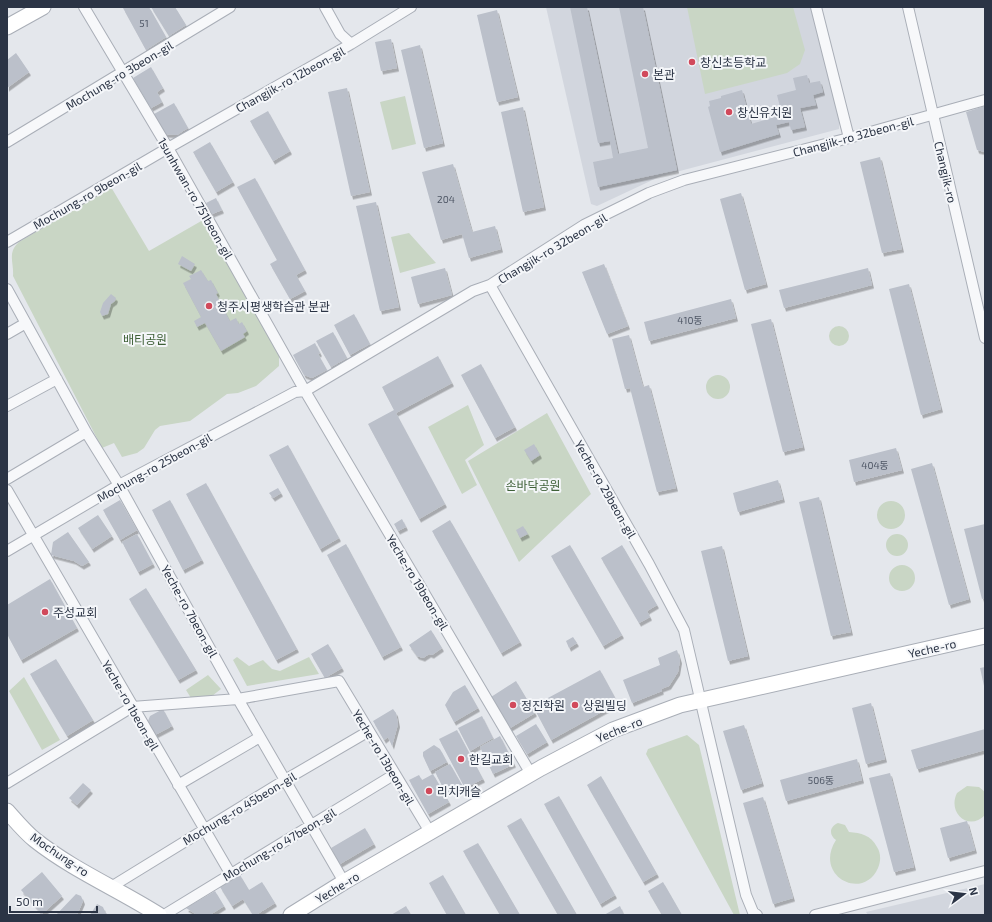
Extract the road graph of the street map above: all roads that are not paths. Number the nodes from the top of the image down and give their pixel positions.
1 (43, 7) edge
2 (84, 7) edge
3 (230, 7) edge
4 (325, 7) edge
5 (411, 7) edge
6 (816, 7) edge
7 (908, 7) edge
8 (7, 28) edge
9 (351, 44) junction
10 (122, 72) junction
11 (985, 100) edge
12 (932, 114) junction
13 (849, 138) junction
14 (7, 142) edge
15 (168, 148) junction
16 (7, 242) edge
17 (490, 285) junction
18 (7, 289) edge
19 (26, 323) junction
20 (7, 334) edge
21 (985, 338) edge
22 (57, 379) junction
23 (304, 391) junction
24 (7, 406) edge
25 (86, 432) junction
26 (7, 479) edge
27 (119, 485) junction
28 (7, 490) edge
29 (32, 536) junction
30 (7, 551) edge
31 (985, 636) edge
32 (238, 699) junction
33 (701, 701) junction
34 (132, 707) junction
35 (369, 731) junction
36 (260, 737) junction
37 (395, 774) junction
38 (531, 774) junction
39 (284, 780) junction
40 (7, 783) edge
41 (178, 785) junction
42 (7, 811) edge
43 (311, 825) junction
44 (204, 829) junction
45 (430, 832) junction
46 (985, 870) edge
47 (230, 874) junction
48 (344, 882) junction
49 (111, 887) junction
50 (159, 915) edge
51 (164, 915) edge
52 (291, 915) edge
53 (757, 915) edge
54 (815, 915) edge

1 - 8 street
2 - 10 street, 1sunhwan-ro 751beon-gil
3 - 10 street, Mochung-ro 3beon-gil
4 - 9 street
5 - 9 street, Changjik-ro 12beon-gil
6 - 13 street
7 - 12 street, Changjik-ro
9 - 15 street, Changjik-ro 12beon-gil
10 - 14 street, Mochung-ro 3beon-gil
10 - 15 street, 1sunhwan-ro 751beon-gil
11 - 12 street, Changjik-ro 32beon-gil
12 - 13 street, Changjik-ro 32beon-gil
12 - 21 street, Changjik-ro
13 - 17 street, Changjik-ro 32beon-gil
15 - 16 street, Mochung-ro 9beon-gil
15 - 23 street, 1sunhwan-ro 751beon-gil
17 - 23 street, Changjik-ro 32beon-gil
17 - 33 street, Yeche-ro 29beon-gil
18 - 19 street
19 - 20 street
19 - 22 street
22 - 24 street
22 - 25 street
23 - 27 street, Mochung-ro 25beon-gil
23 - 38 street, Yeche-ro 19beon-gil
25 - 26 street
25 - 27 street
27 - 29 street, Mochung-ro 25beon-gil
27 - 32 street, Yeche-ro 7beon-gil
28 - 29 street, Yeche-ro 1beon-gil
29 - 30 street, Mochung-ro 25beon-gil
29 - 34 street, Yeche-ro 1beon-gil
31 - 33 street, Yeche-ro
32 - 34 street
32 - 35 street, Yeche-ro 13beon-gil
32 - 36 street, Yeche-ro 7beon-gil
33 - 38 street, Yeche-ro
33 - 53 street, Yeche-ro 29beon-gil
34 - 40 street
34 - 41 street, Yeche-ro 1beon-gil
35 - 37 street, Yeche-ro 13beon-gil
35 - 39 street, Mochung-ro 45beon-gil
36 - 39 street, Yeche-ro 7beon-gil
36 - 41 street
37 - 43 street, Mochung-ro 47beon-gil
37 - 45 street, Yeche-ro 13beon-gil
38 - 45 street, Yeche-ro
39 - 43 street, Yeche-ro 7beon-gil
39 - 44 street, Mochung-ro 45beon-gil
41 - 44 street, Yeche-ro 1beon-gil
42 - 49 street, Mochung-ro
43 - 47 street, Mochung-ro 47beon-gil
43 - 48 street, Yeche-ro 7beon-gil
44 - 47 street, Yeche-ro 1beon-gil
44 - 49 street, Mochung-ro 45beon-gil
45 - 48 street, Yeche-ro
46 - 54 street
47 - 51 street, Mochung-ro 47beon-gil
48 - 52 street, Yeche-ro
49 - 50 street, Mochung-ro

